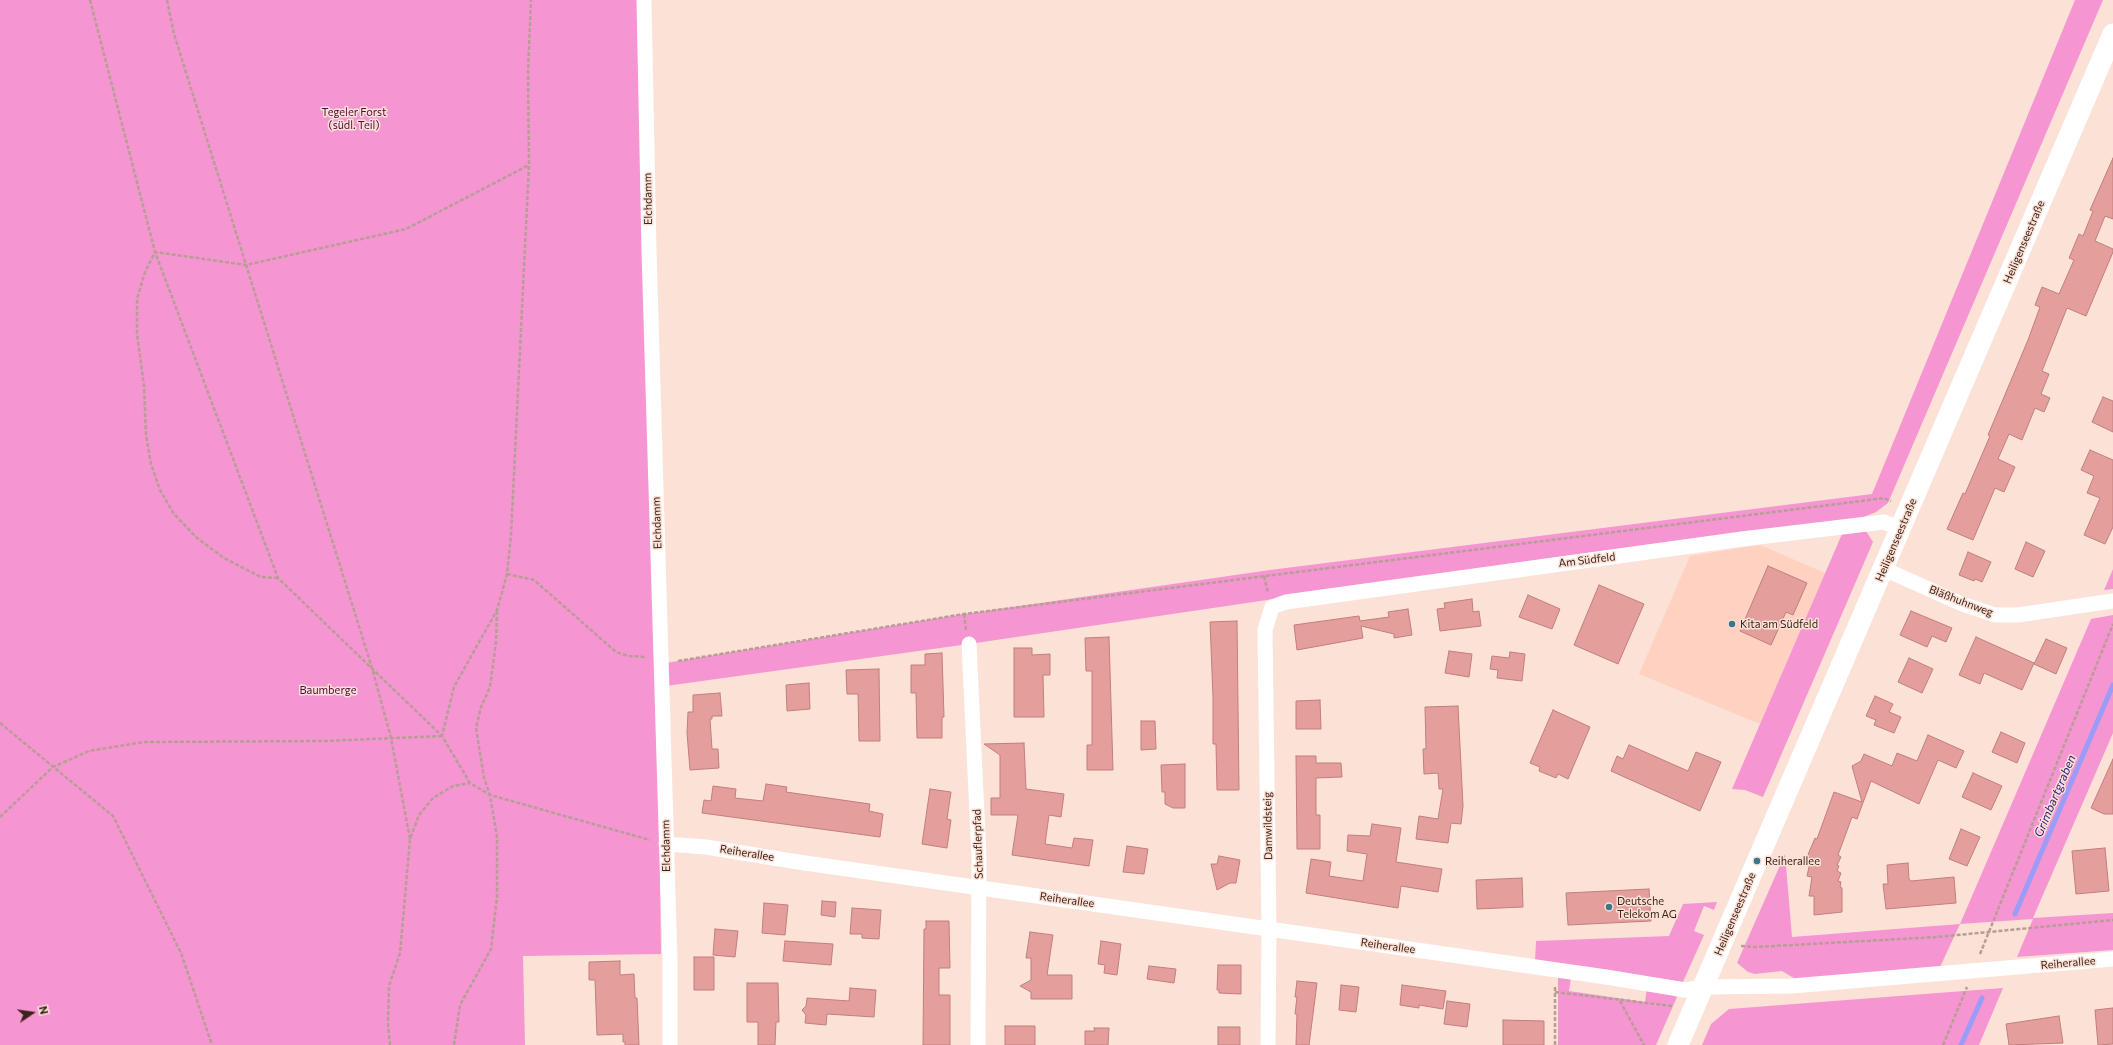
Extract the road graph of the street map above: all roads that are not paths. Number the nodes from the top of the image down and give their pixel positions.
1 (644, 0) edge
2 (2113, 34) edge
3 (1901, 529) junction
4 (1884, 569) junction
5 (2113, 601) edge
6 (1272, 607) joint
7 (969, 644) dead end
8 (666, 844) junction
9 (979, 887) junction
10 (1269, 928) junction
11 (2113, 959) edge
12 (1703, 987) junction
13 (670, 1045) edge
14 (978, 1045) edge
15 (1268, 1045) edge
16 (1678, 1045) edge

1 - 8 street, Elchdamm
2 - 3 main road, Heiligenseestraße
3 - 4 main road, Heiligenseestraße
3 - 6 street, Am Südfeld
4 - 5 street, Bläßhuhnweg
4 - 12 main road, Heiligenseestraße
6 - 10 street, Damwildsteig
7 - 9 street, Schauflerpfad
8 - 9 street, Reiherallee
8 - 13 street, Elchdamm
9 - 10 street, Reiherallee
9 - 14 street, Schauflerpfad
10 - 12 street, Reiherallee
10 - 15 street, Damwildsteig
11 - 12 street, Reiherallee
12 - 16 main road, Heiligenseestraße

